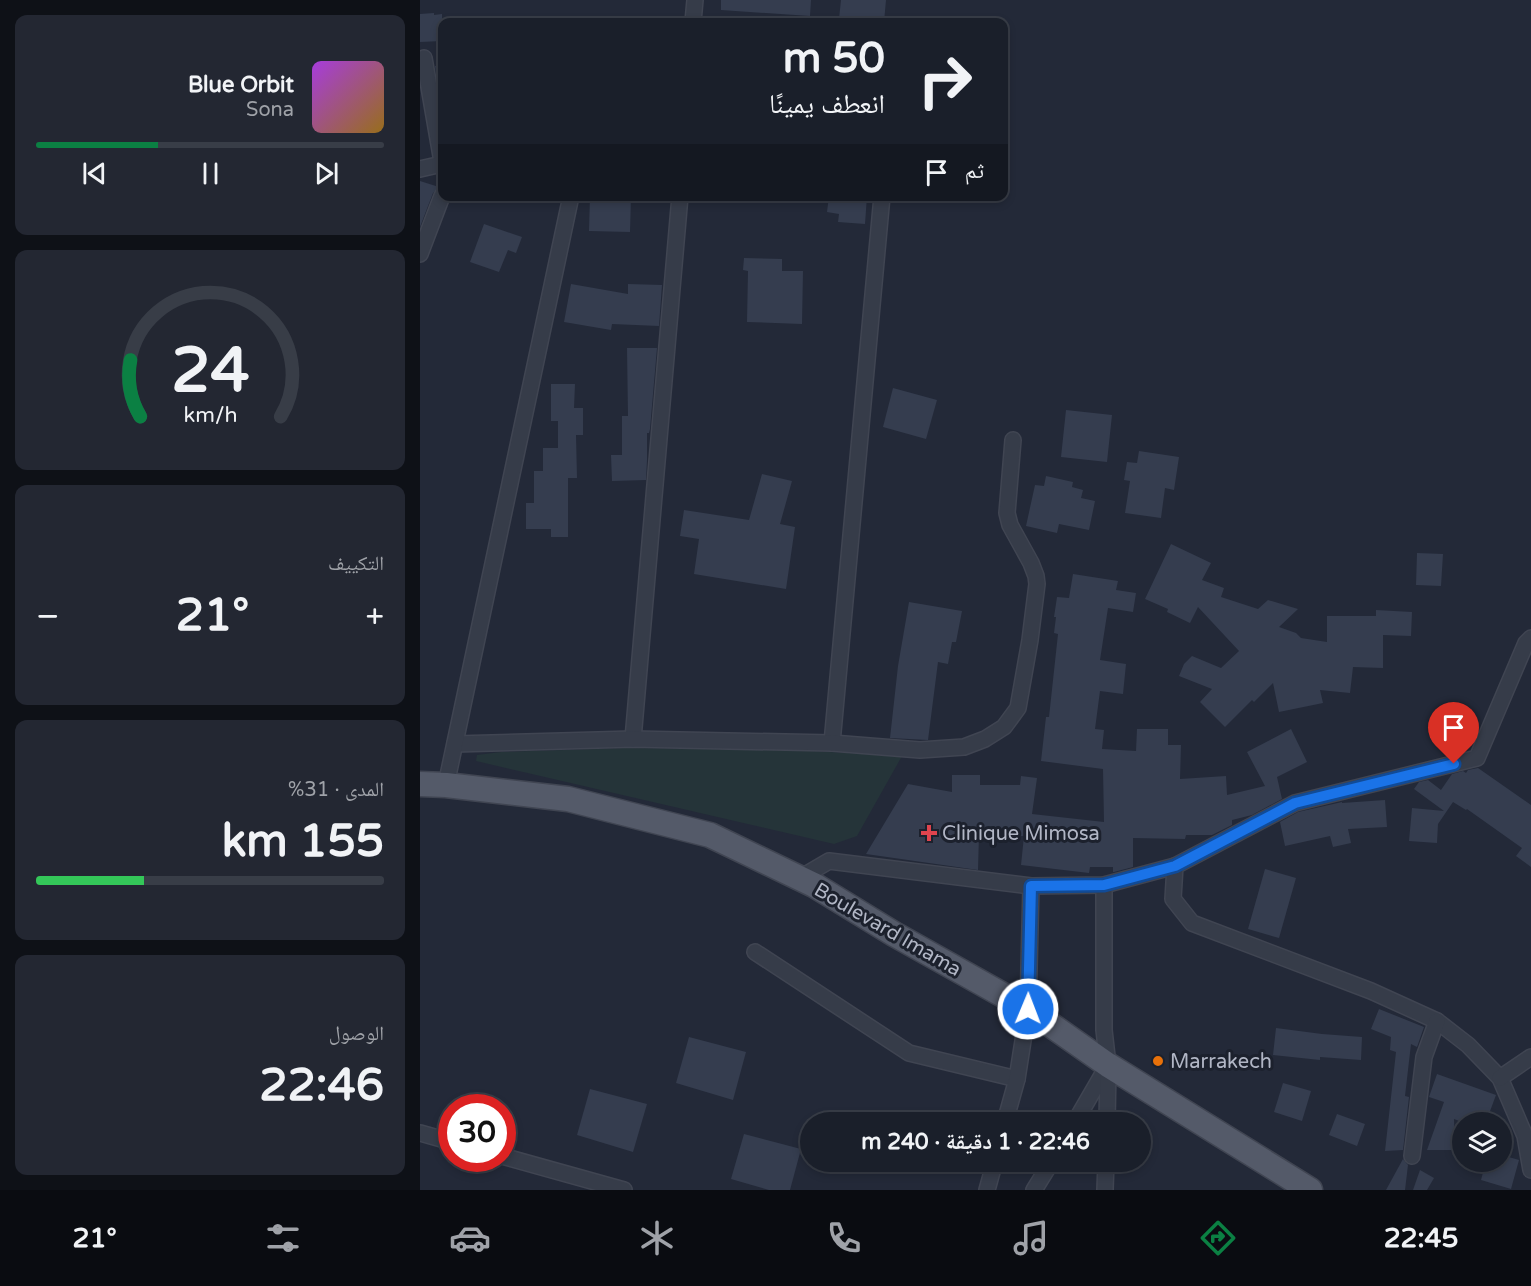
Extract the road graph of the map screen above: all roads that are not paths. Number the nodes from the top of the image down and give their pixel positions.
1 (695, 0) edge
2 (693, 18) edge
3 (424, 58) dead end
4 (438, 140) edge
5 (438, 164) edge
6 (420, 169) edge
7 (440, 201) edge
8 (570, 201) edge
9 (680, 201) edge
10 (882, 201) edge
11 (420, 254) edge
12 (1013, 440) dead end
13 (1531, 638) edge
14 (633, 739) junction
15 (832, 743) junction
16 (455, 744) junction
17 (420, 783) edge
18 (446, 785) junction
19 (1175, 866) junction
20 (800, 878) junction
21 (1104, 885) junction
22 (1031, 886) junction
23 (755, 952) dead end
24 (1028, 1009) junction
25 (1437, 1021) junction
26 (1531, 1057) edge
27 (1108, 1065) junction
28 (1500, 1078) junction
29 (1017, 1079) junction
30 (1008, 1112) edge
31 (1081, 1112) edge
32 (1107, 1112) edge
33 (420, 1133) edge
34 (1528, 1136) edge
35 (438, 1138) edge
36 (1412, 1156) dead end
37 (516, 1160) edge
38 (1531, 1170) edge
39 (992, 1172) edge
40 (1046, 1172) edge
41 (1106, 1172) edge
42 (624, 1190) edge
43 (987, 1190) edge
44 (1035, 1190) edge
45 (1105, 1190) edge
46 (1310, 1190) edge

1 - 2 street
3 - 4 street
5 - 6 street
7 - 11 street
8 - 16 street
9 - 14 street
10 - 15 street
12 - 15 street
13 - 19 street
14 - 15 street
14 - 16 street
16 - 18 street
17 - 18 main road, Boulevard Imama
18 - 20 main road, Boulevard Imama
19 - 21 street
19 - 25 street
20 - 22 street
20 - 24 main road, Boulevard Imama
21 - 22 street
21 - 27 street
22 - 24 street
23 - 29 street
24 - 27 main road, Boulevard Imama
24 - 29 street
25 - 28 street
25 - 36 street
26 - 28 street
27 - 31 street
27 - 32 street
27 - 46 main road, Boulevard Imama
28 - 34 street
29 - 30 street
33 - 35 street
34 - 38 street
37 - 42 street
39 - 43 street
40 - 44 street
41 - 45 street

